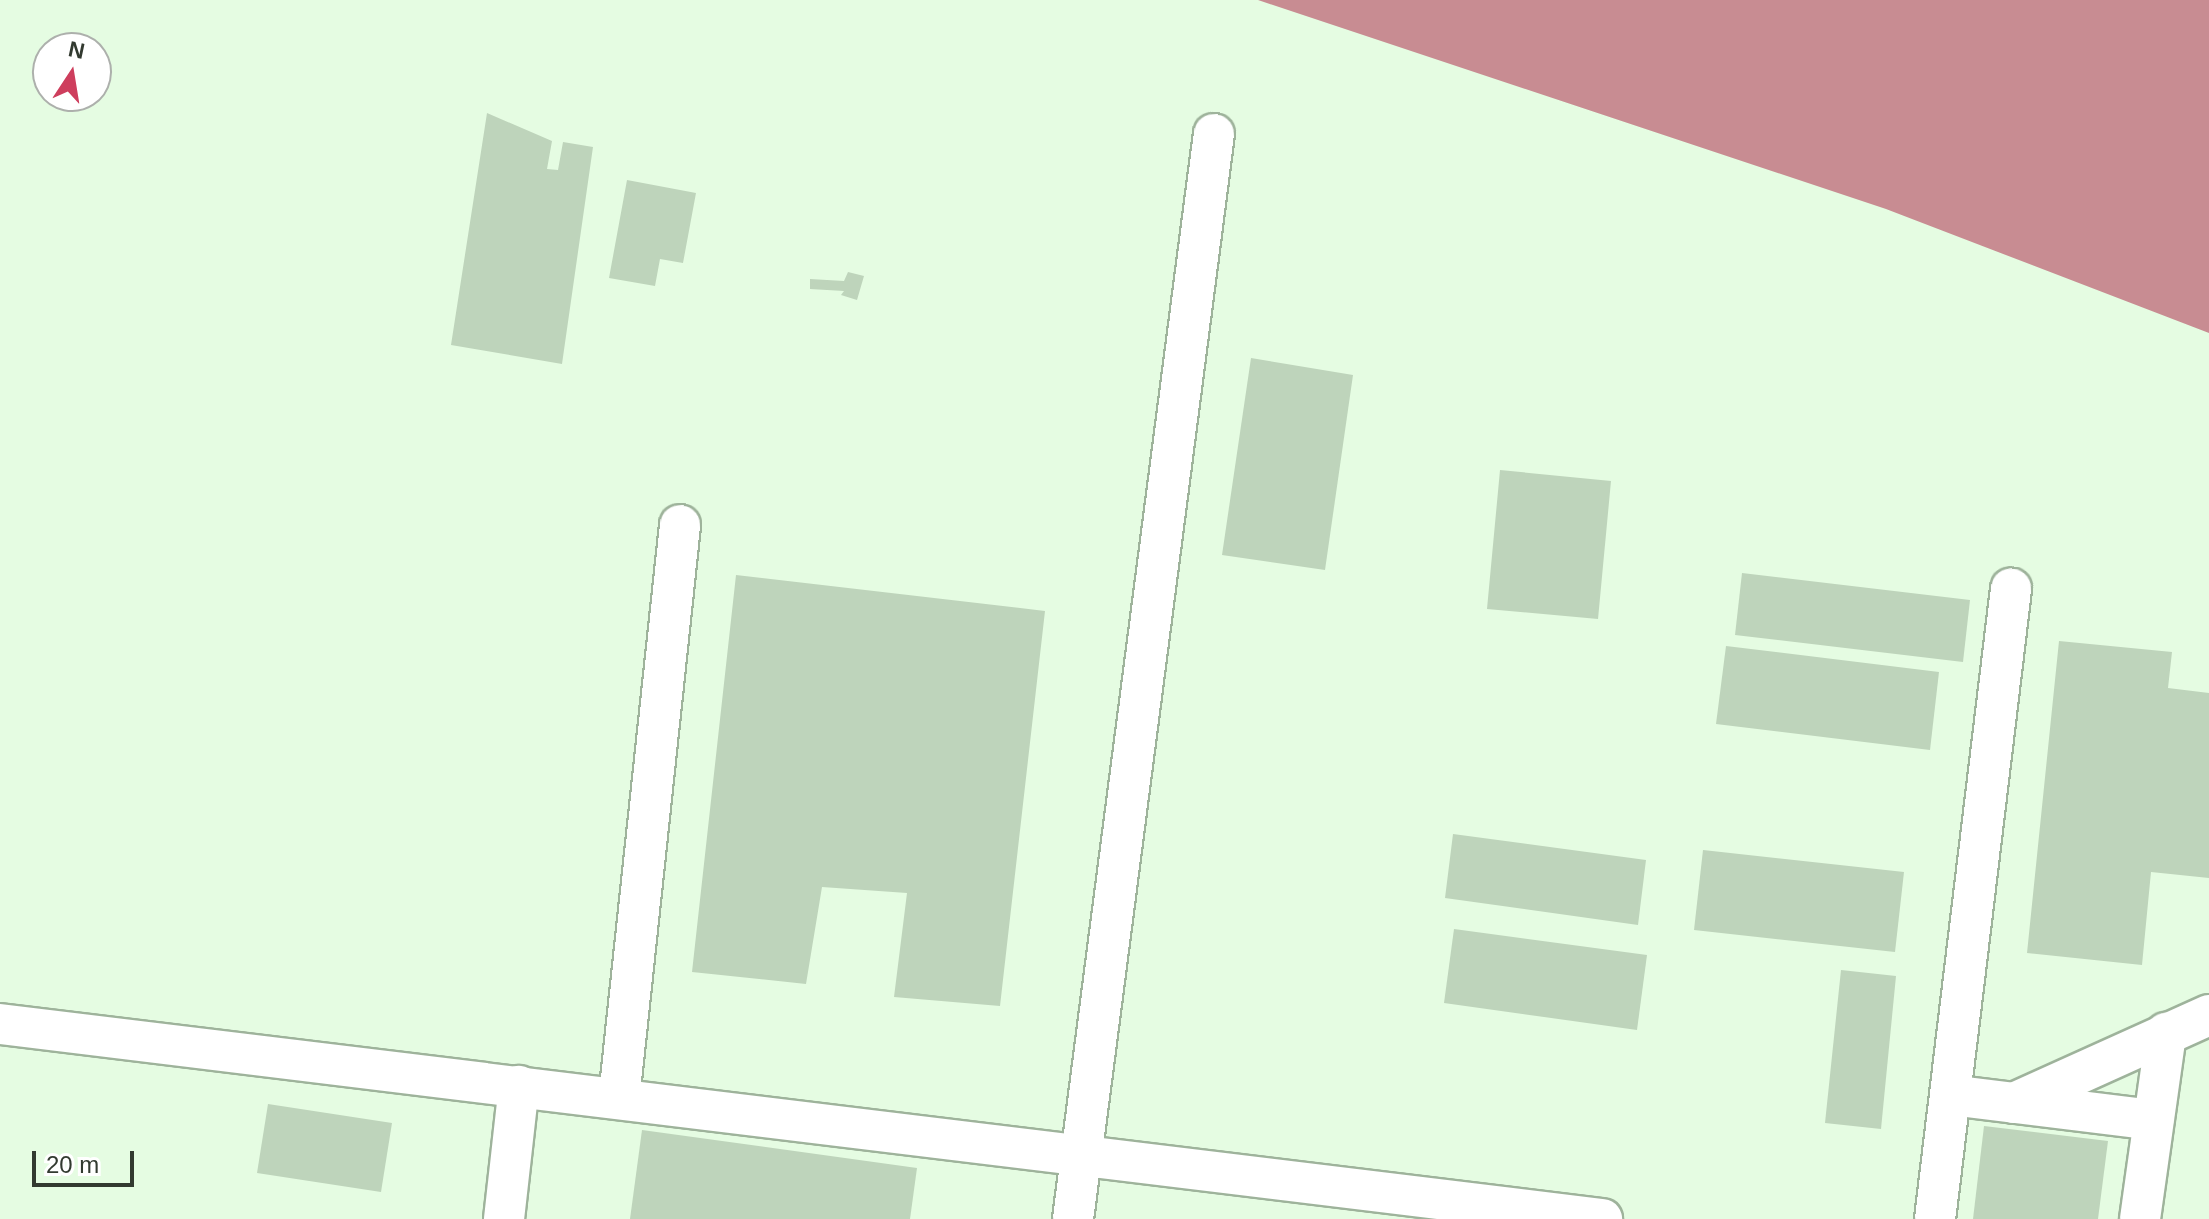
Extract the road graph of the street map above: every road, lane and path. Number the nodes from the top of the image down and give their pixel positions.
1 (1214, 134) dead end
2 (680, 525) dead end
3 (2011, 589) dead end
4 (2209, 1015) edge
5 (0, 1024) edge
6 (2166, 1033) junction
7 (519, 1086) junction
8 (1950, 1095) junction
9 (619, 1098) junction
10 (2014, 1103) junction
11 (2153, 1120) junction
12 (1081, 1153) junction
13 (504, 1219) edge
14 (1073, 1219) edge
15 (1602, 1219) edge
16 (1935, 1219) edge
17 (2140, 1219) edge

1 - 12 street
2 - 9 street
3 - 8 street
4 - 6 street
5 - 7 street
6 - 10 street
6 - 11 street
7 - 9 street
7 - 13 street
8 - 10 street
8 - 16 street
9 - 12 street
10 - 11 street
11 - 17 street
12 - 14 street
12 - 15 street

